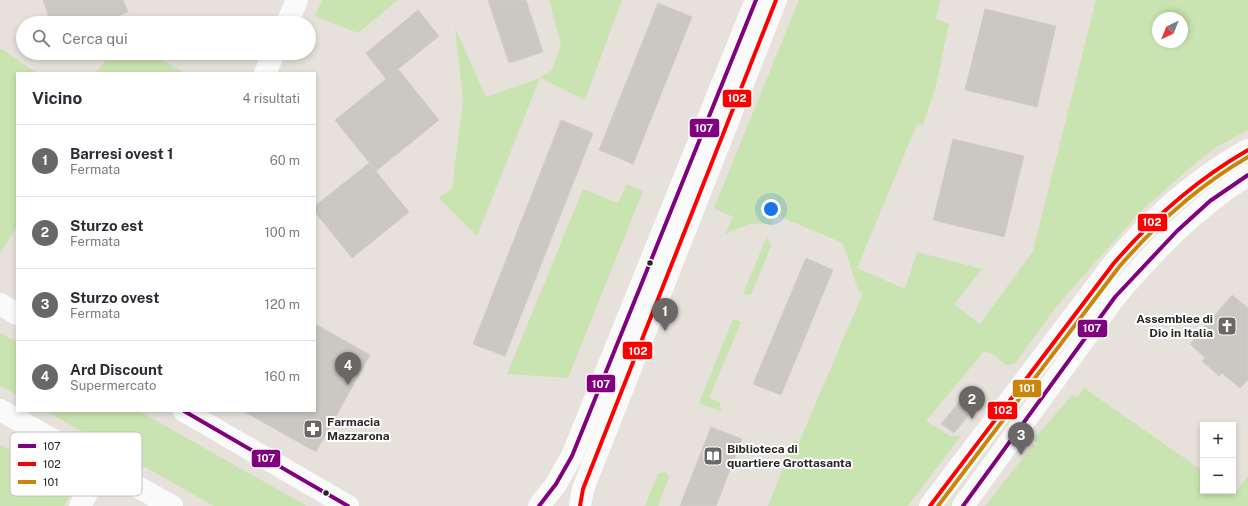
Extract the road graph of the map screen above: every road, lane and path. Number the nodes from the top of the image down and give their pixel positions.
1 (297, 0) edge
2 (756, 0) edge
3 (776, 0) edge
4 (290, 16) edge
5 (271, 60) edge
6 (265, 72) edge
7 (1248, 150) edge
8 (1248, 175) edge
9 (0, 304) edge
10 (16, 313) edge
11 (0, 410) edge
12 (186, 412) edge
13 (40, 432) edge
14 (142, 489) edge
15 (85, 496) edge
16 (80, 506) edge
17 (172, 506) edge
18 (348, 506) edge
19 (539, 506) edge
20 (580, 506) edge
21 (930, 506) edge
22 (963, 506) edge

1 - 4 street
2 - 19 street
3 - 20 street
5 - 6 street
7 - 21 street
8 - 22 street
9 - 10 street
11 - 13 street
12 - 18 street
14 - 17 street
15 - 16 street

